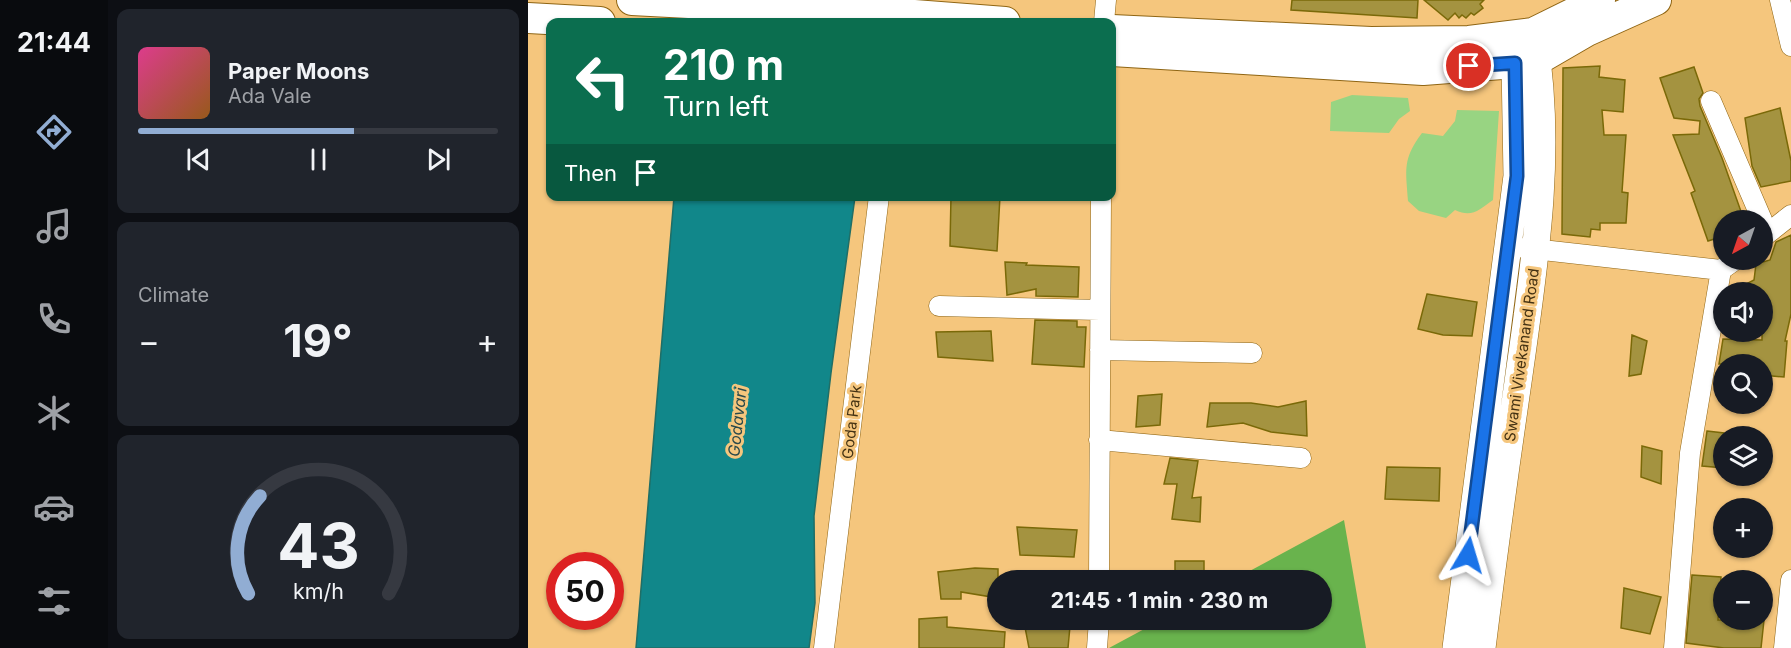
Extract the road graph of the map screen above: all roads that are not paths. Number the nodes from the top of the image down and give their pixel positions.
1 (632, 0) edge
2 (1106, 0) edge
3 (1656, 0) edge
4 (1780, 0) edge
5 (1607, 6) edge
6 (953, 18) edge
7 (1104, 18) edge
8 (1116, 30) edge
9 (1791, 46) edge
10 (1524, 48) junction
11 (1116, 51) edge
12 (1711, 101) dead end
13 (878, 201) edge
14 (1101, 201) edge
15 (1756, 210) edge
16 (1791, 215) edge
17 (1773, 224) edge
18 (1508, 246) junction
19 (1537, 250) junction
20 (1713, 264) edge
21 (1727, 270) edge
22 (939, 306) dead end
23 (1100, 310) junction
24 (1100, 350) junction
25 (1252, 353) dead end
26 (1099, 440) junction
27 (1301, 458) dead end
28 (1099, 570) edge
29 (1791, 580) edge
30 (1098, 630) edge
31 (824, 648) edge
32 (1097, 648) edge
33 (1456, 648) edge
34 (1482, 648) edge
35 (1674, 648) edge
36 (1784, 648) edge

1 - 6 main road
2 - 7 street
3 - 5 main road
4 - 9 street
5 - 10 main road
8 - 10 main road
10 - 11 main road
10 - 18 main road
10 - 19 main road, Swami Vivekanand Road
12 - 15 street
13 - 31 street, Goda Park
14 - 23 street
16 - 17 street
18 - 19 street
18 - 33 main road
19 - 20 street
19 - 34 main road, Swami Vivekanand Road
21 - 35 street
22 - 23 street
23 - 24 street
24 - 25 street
24 - 26 street
26 - 27 street
26 - 28 street
29 - 36 street
30 - 32 street

